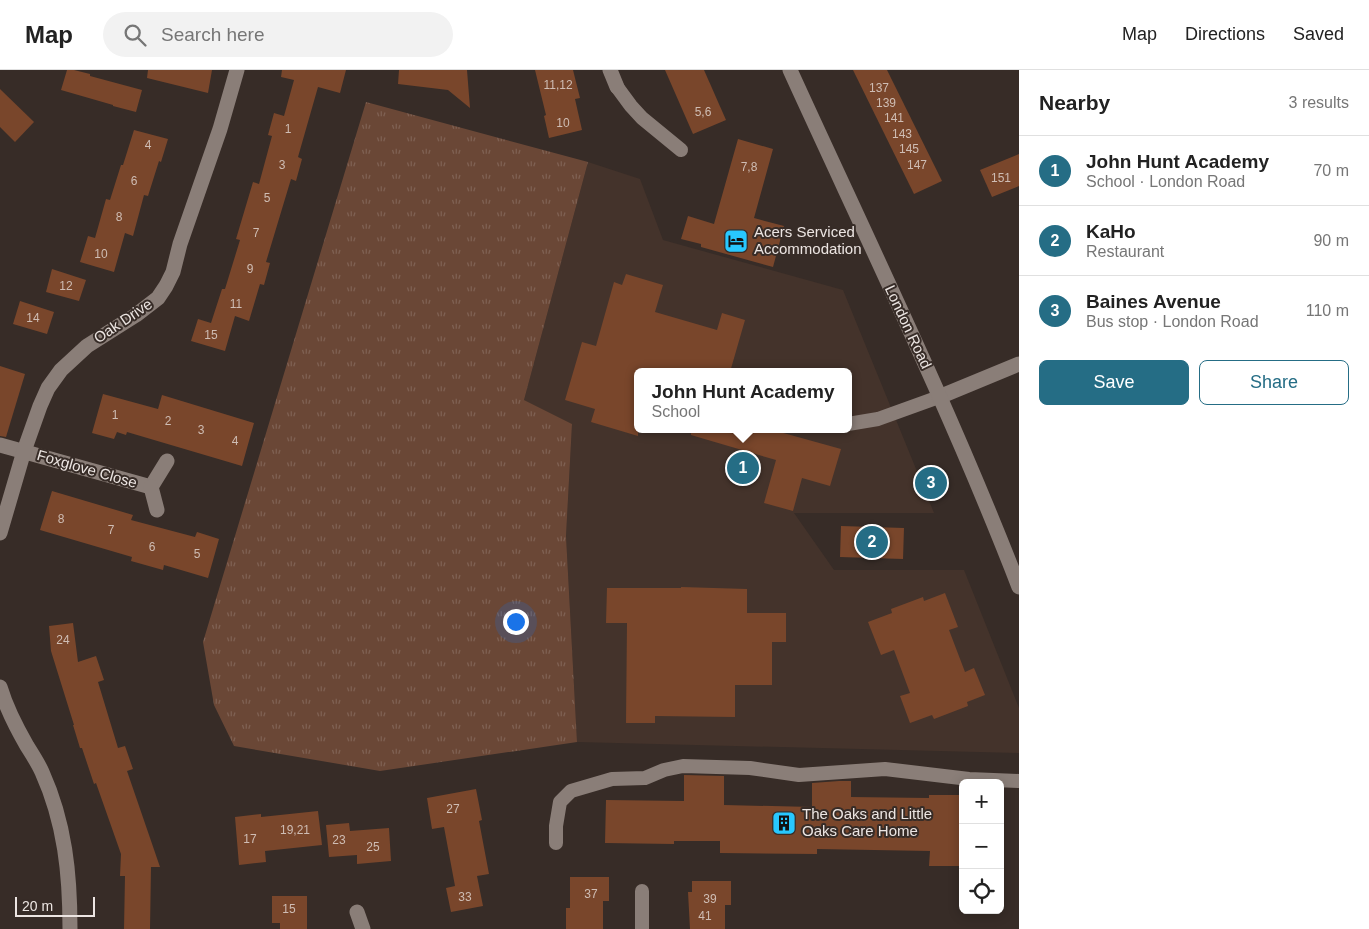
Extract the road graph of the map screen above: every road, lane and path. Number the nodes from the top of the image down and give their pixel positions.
1 (237, 70) edge
2 (610, 70) edge
3 (790, 70) edge
4 (617, 87) joint
5 (681, 150) dead end
6 (1019, 364) edge
7 (939, 397) junction
8 (852, 423) edge
9 (0, 445) edge
10 (24, 451) junction
11 (167, 461) dead end
12 (151, 487) junction
13 (157, 510) dead end
14 (0, 533) edge
15 (1019, 587) edge
16 (1, 696) edge
17 (1019, 781) edge
18 (556, 843) dead end
19 (642, 891) dead end
20 (357, 912) dead end
21 (70, 929) edge
22 (363, 929) edge
23 (642, 929) edge

1 - 10 street, Oak Drive
2 - 4 street
3 - 7 street, London Road
4 - 5 lane
6 - 7 street
7 - 8 lane
7 - 15 street, London Road
9 - 10 street, Foxglove Close
10 - 12 street, Foxglove Close
10 - 14 street, Oak Drive
11 - 12 street, Foxglove Close
12 - 13 street, Foxglove Close
16 - 21 street
17 - 18 lane
19 - 23 lane
20 - 22 street

